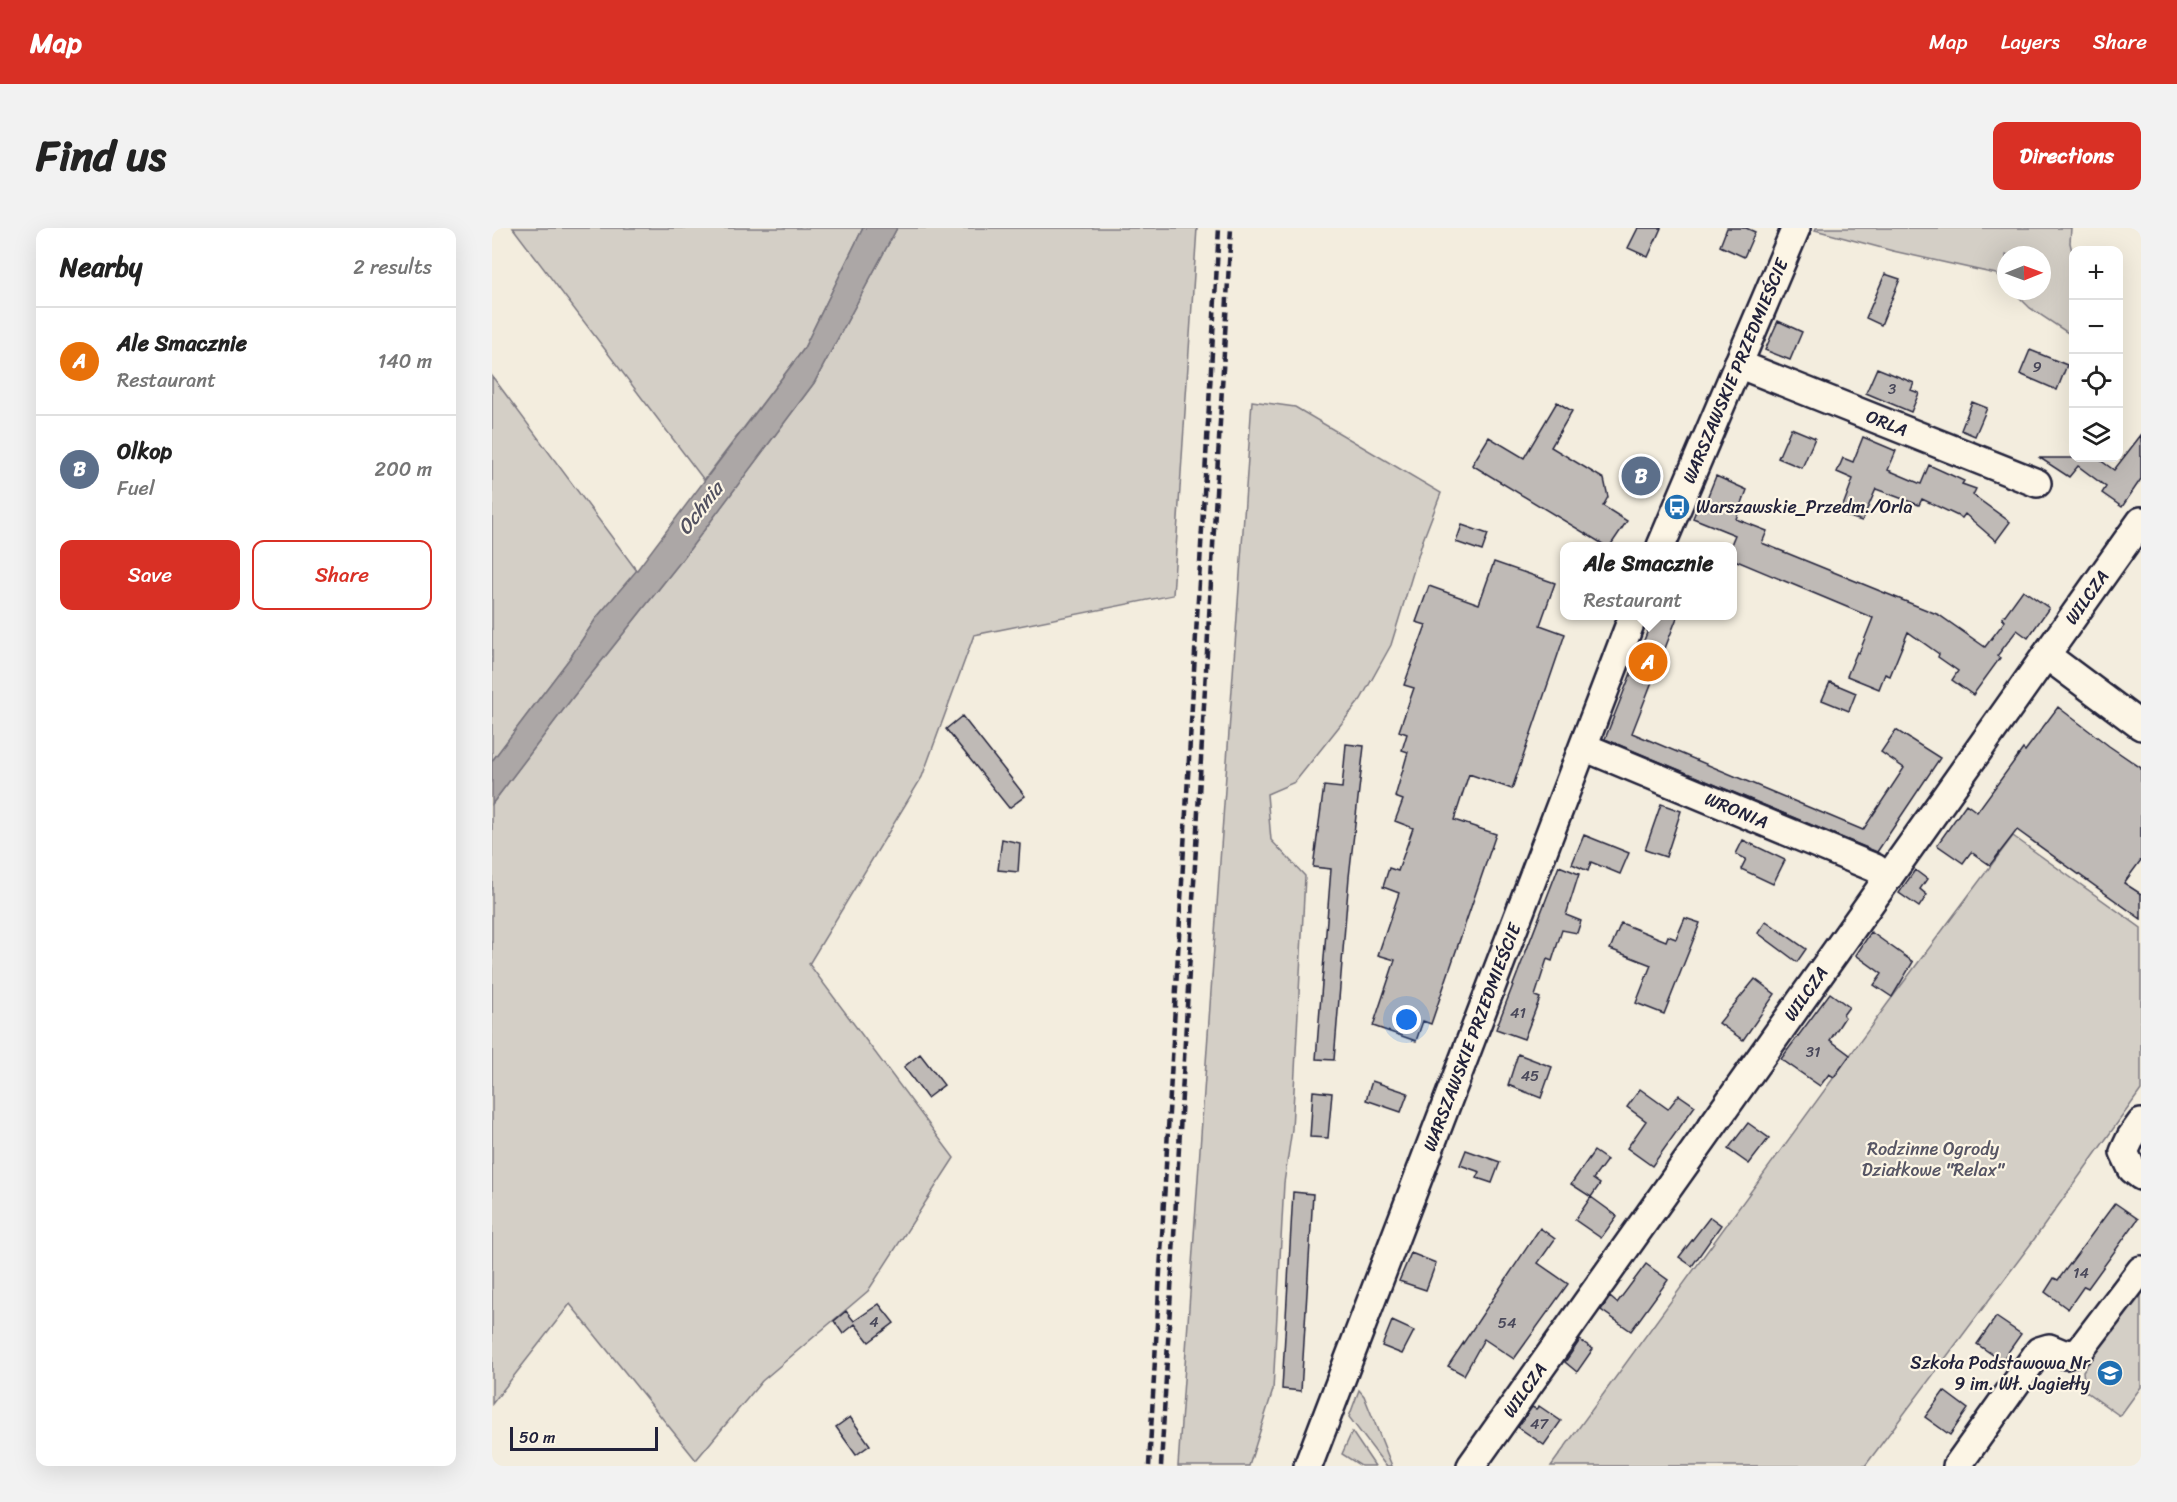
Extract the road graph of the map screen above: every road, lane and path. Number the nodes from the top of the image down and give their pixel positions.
1 (1796, 228) edge
2 (1738, 364) junction
3 (2037, 483) dead end
4 (2141, 521) edge
5 (1663, 542) edge
6 (1632, 620) edge
7 (2046, 655) junction
8 (2141, 726) edge
9 (1584, 747) junction
10 (1888, 878) junction
11 (2141, 1123) edge
12 (2141, 1176) edge
13 (2141, 1270) edge
14 (1315, 1464) edge
15 (1471, 1466) edge
16 (1957, 1466) edge

1 - 2 street, WARSZAWSKIE PRZEDMIEŚCIE
2 - 3 street, ORLA
2 - 5 street, WARSZAWSKIE PRZEDMIEŚCIE
4 - 7 street, WILCZA
6 - 9 street, WARSZAWSKIE PRZEDMIEŚCIE
7 - 8 street
7 - 10 street, WILCZA
9 - 10 street, WRONIA
9 - 14 street, WARSZAWSKIE PRZEDMIEŚCIE
10 - 15 street, WILCZA
11 - 12 street
13 - 16 street

